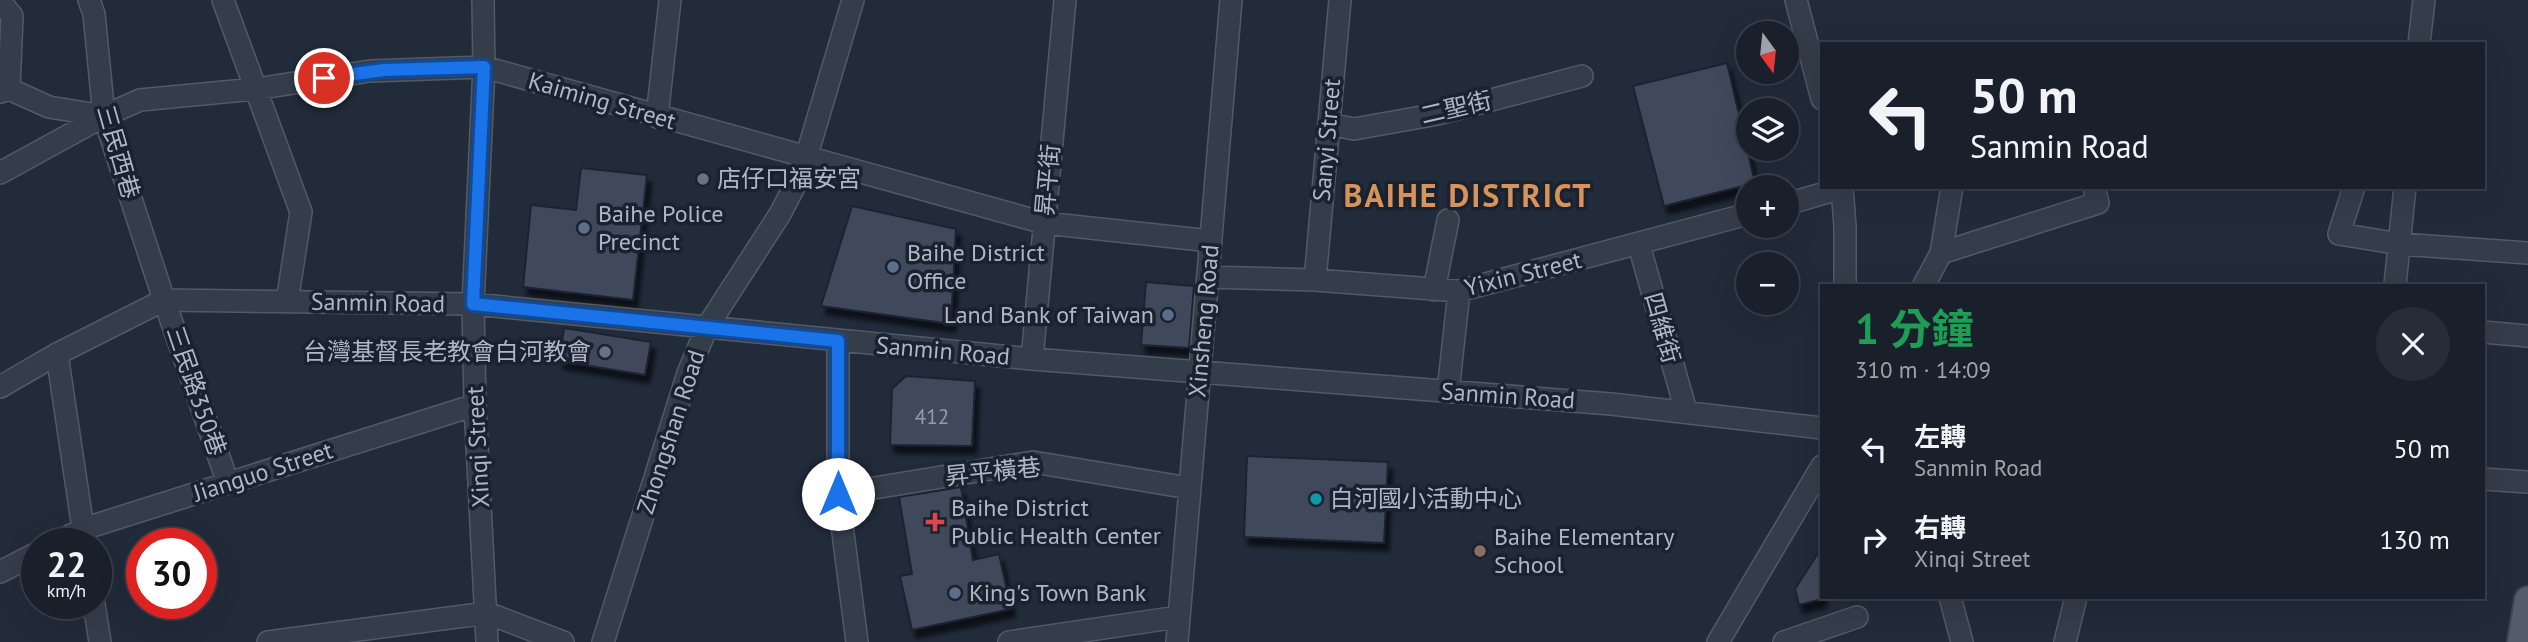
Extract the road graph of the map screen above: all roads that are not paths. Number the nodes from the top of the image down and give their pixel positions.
1 (89, 0) edge
2 (223, 0) edge
3 (483, 0) edge
4 (670, 0) edge
5 (853, 0) edge
6 (1065, 0) edge
7 (1231, 0) edge
8 (1340, 0) edge
9 (1796, 0) edge
10 (2424, 0) edge
11 (0, 1) edge
12 (2419, 42) edge
13 (484, 67) junction
14 (1582, 76) dead end
15 (257, 89) junction
16 (5, 91) edge
17 (1820, 91) edge
18 (104, 116) junction
19 (657, 117) junction
20 (1329, 124) junction
21 (806, 158) junction
22 (0, 173) edge
23 (1839, 189) edge
24 (1842, 189) edge
25 (1952, 189) edge
26 (2353, 189) edge
27 (2405, 189) edge
28 (2096, 195) edge
29 (1799, 201) edge
30 (1736, 217) edge
31 (1448, 219) dead end
32 (1044, 223) junction
33 (1211, 241) junction
34 (2400, 244) junction
35 (1639, 245) junction
36 (1941, 253) junction
37 (2528, 253) edge
38 (1209, 278) junction
39 (1315, 280) junction
40 (1845, 284) edge
41 (1925, 284) edge
42 (2395, 284) edge
43 (1434, 290) junction
44 (1459, 291) junction
45 (164, 300) junction
46 (287, 302) junction
47 (473, 304) junction
48 (707, 327) junction
49 (2485, 332) edge
50 (2528, 337) edge
51 (838, 341) junction
52 (57, 354) junction
53 (1032, 359) junction
54 (1200, 372) junction
55 (0, 387) edge
56 (1448, 392) junction
57 (475, 405) junction
58 (1686, 411) junction
59 (1820, 428) edge
60 (1820, 469) edge
61 (2485, 479) edge
62 (2528, 482) edge
63 (229, 483) junction
64 (1189, 488) junction
65 (838, 494) junction
66 (83, 528) edge
67 (108, 528) edge
68 (21, 561) edge
69 (0, 572) edge
70 (1951, 599) edge
71 (2076, 599) edge
72 (2528, 600) edge
73 (487, 613) junction
74 (1178, 617) junction
75 (1857, 618) dead end
76 (96, 619) edge
77 (100, 642) edge
78 (268, 642) edge
79 (487, 642) edge
80 (563, 642) edge
81 (603, 642) edge
82 (857, 642) edge
83 (1009, 642) edge
84 (1177, 642) edge
85 (1718, 642) edge
86 (1784, 642) edge
87 (1962, 642) edge
88 (2065, 642) edge
89 (2521, 642) edge

1 - 18 street, 三民西巷
2 - 15 street
3 - 13 street, Xinqi Street
4 - 19 street
5 - 21 street, Zhongshan Road
6 - 32 street, 昇平街
7 - 33 street, Xinsheng Road
8 - 20 street, Sanyi Street
9 - 17 street
10 - 12 street
11 - 16 street
13 - 15 street, Kaiming Street
13 - 19 street, Kaiming Street
13 - 47 street, Xinqi Street
14 - 20 street, 二聖街
15 - 18 street, Kaiming Street
15 - 46 street
16 - 18 street
18 - 22 street, Kaiming Street
18 - 45 street, 三民西巷
19 - 21 street, Kaiming Street
20 - 39 street, Sanyi Street
21 - 32 street, Kaiming Street
21 - 48 street, Zhongshan Road
23 - 29 street
24 - 40 street
25 - 36 street
26 - 34 street
27 - 34 street
28 - 36 street
30 - 35 street, Yixin Street
31 - 43 street
32 - 33 street, Kaiming Street
32 - 53 street, 昇平街
33 - 38 street, Xinsheng Road
34 - 37 street
34 - 42 street
35 - 44 street, Yixin Street
35 - 58 street, 四維街
36 - 41 street
38 - 39 street, Yixin Street
38 - 54 street, Xinsheng Road
39 - 43 street, Yixin Street
43 - 44 street, Yixin Street
44 - 56 street
45 - 46 street, Sanmin Road
45 - 52 street, Sanmin Road
45 - 63 street, 三民路350巷
46 - 47 street, Sanmin Road
47 - 48 street, Sanmin Road
47 - 57 street, Xinqi Street
48 - 51 street, Sanmin Road
48 - 81 street, Zhongshan Road
49 - 50 street
51 - 53 street, Sanmin Road
51 - 65 street
52 - 55 street, Sanmin Road
52 - 66 street
53 - 54 street, Sanmin Road
54 - 56 street, Sanmin Road
54 - 64 street, Xinsheng Road
56 - 58 street, Sanmin Road
57 - 63 street, Jianguo Street
57 - 73 street, Xinqi Street
58 - 59 street, Sanmin Road
60 - 85 street
61 - 62 street
63 - 67 street, Jianguo Street
64 - 65 street, 昇平橫巷
64 - 74 street, Xinsheng Road
65 - 82 street
68 - 69 street
70 - 87 street
71 - 88 street
72 - 89 main road
73 - 78 street
73 - 79 street, Xinqi Street
73 - 80 street
74 - 83 street
74 - 84 street, Xinsheng Road
75 - 86 street
76 - 77 street

